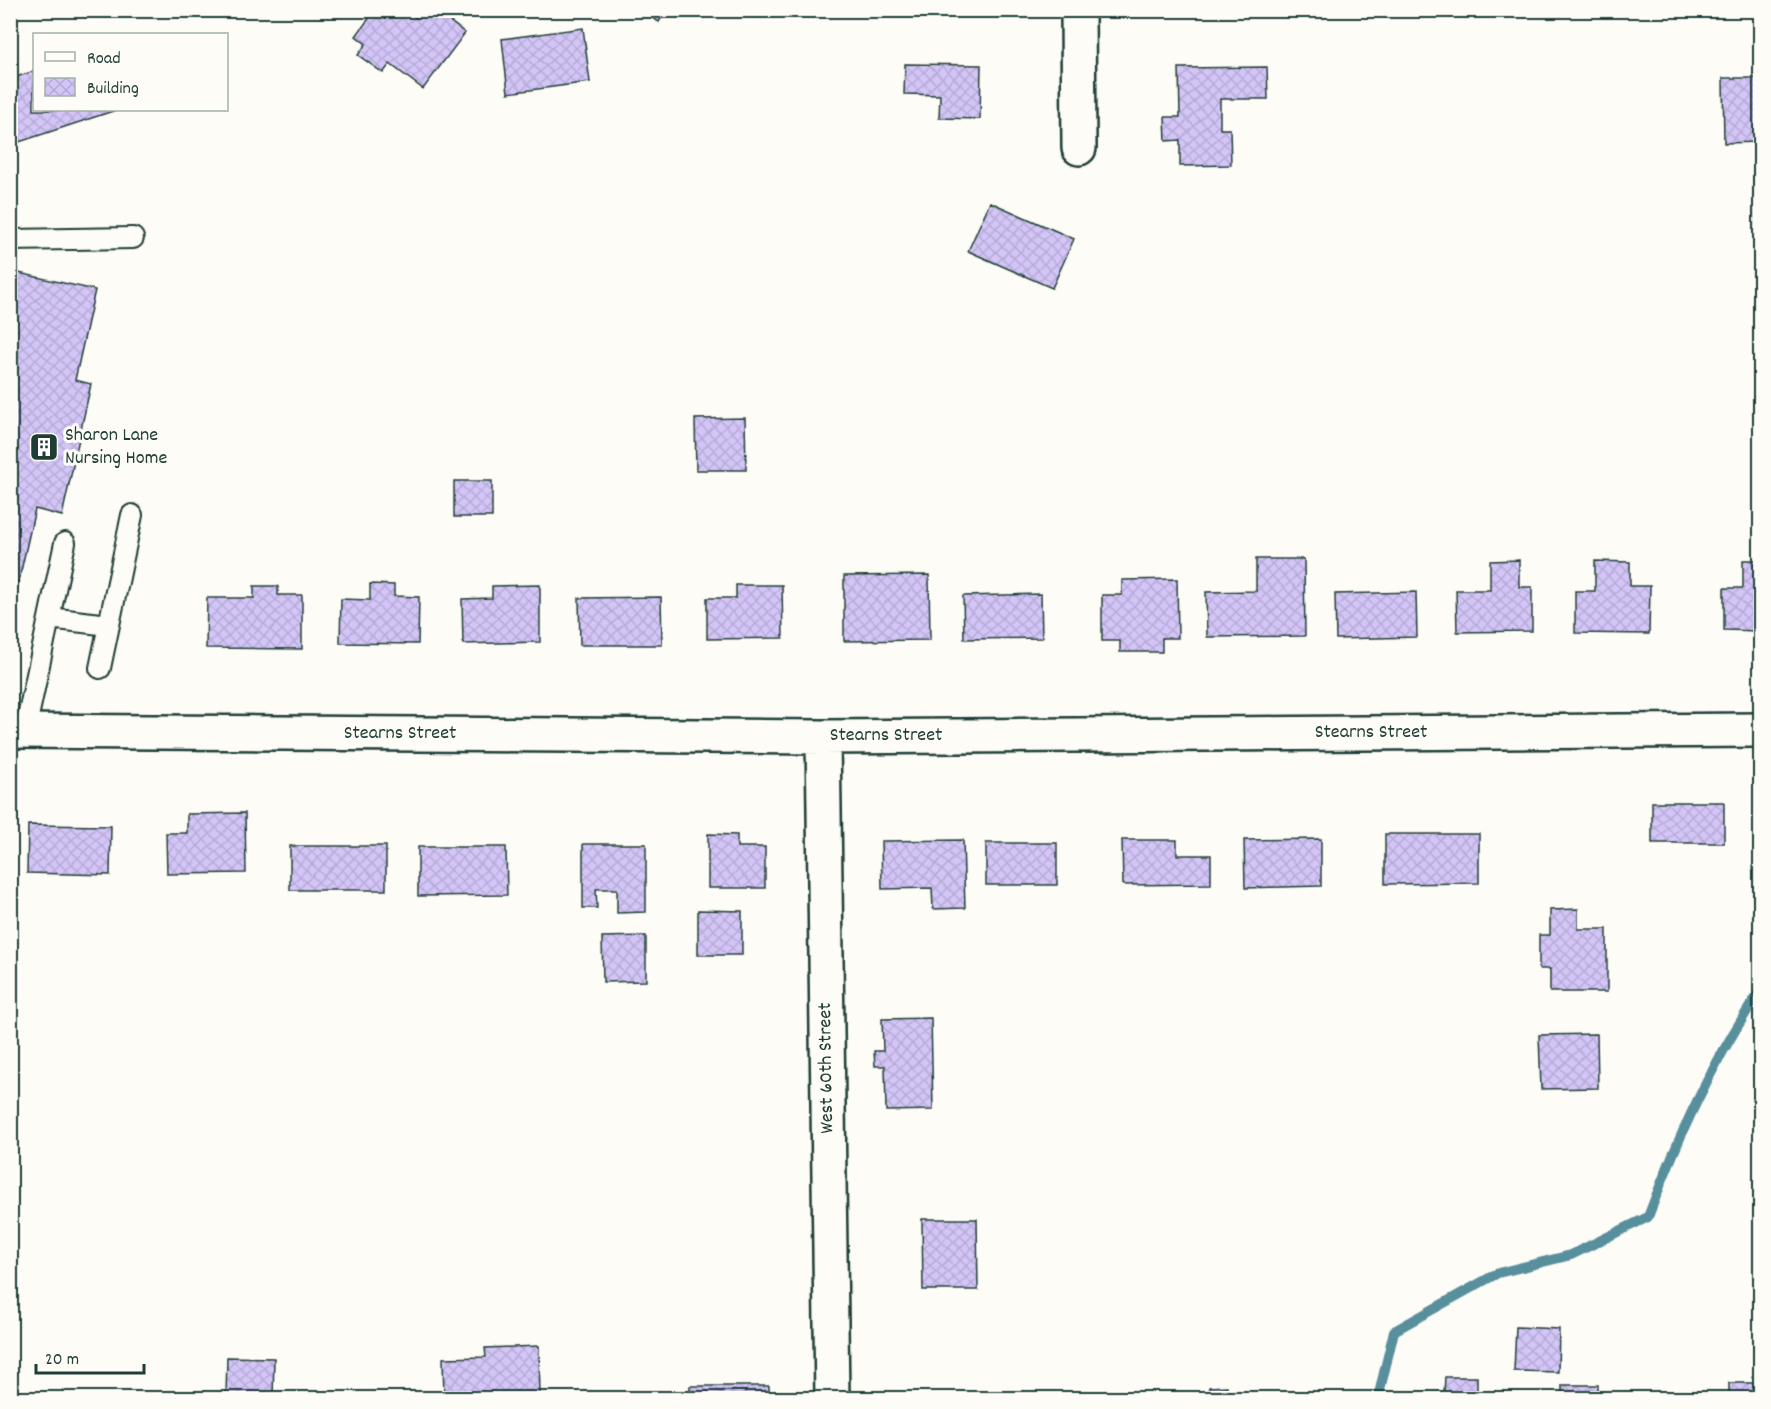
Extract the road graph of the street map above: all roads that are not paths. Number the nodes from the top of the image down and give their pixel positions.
1 (1078, 10) edge
2 (1080, 148) dead end
3 (133, 238) dead end
4 (10, 240) edge
5 (132, 515) dead end
6 (65, 543) dead end
7 (49, 618) junction
8 (109, 625) junction
9 (100, 668) dead end
10 (1761, 730) edge
11 (18, 731) edge
12 (823, 737) junction
13 (832, 1398) edge

1 - 2 street
3 - 4 lane
5 - 8 lane
6 - 7 lane
7 - 8 lane
7 - 11 lane
8 - 9 lane
10 - 12 street, Stearns Street
11 - 12 street, Stearns Street
12 - 13 street, West 60th Street

